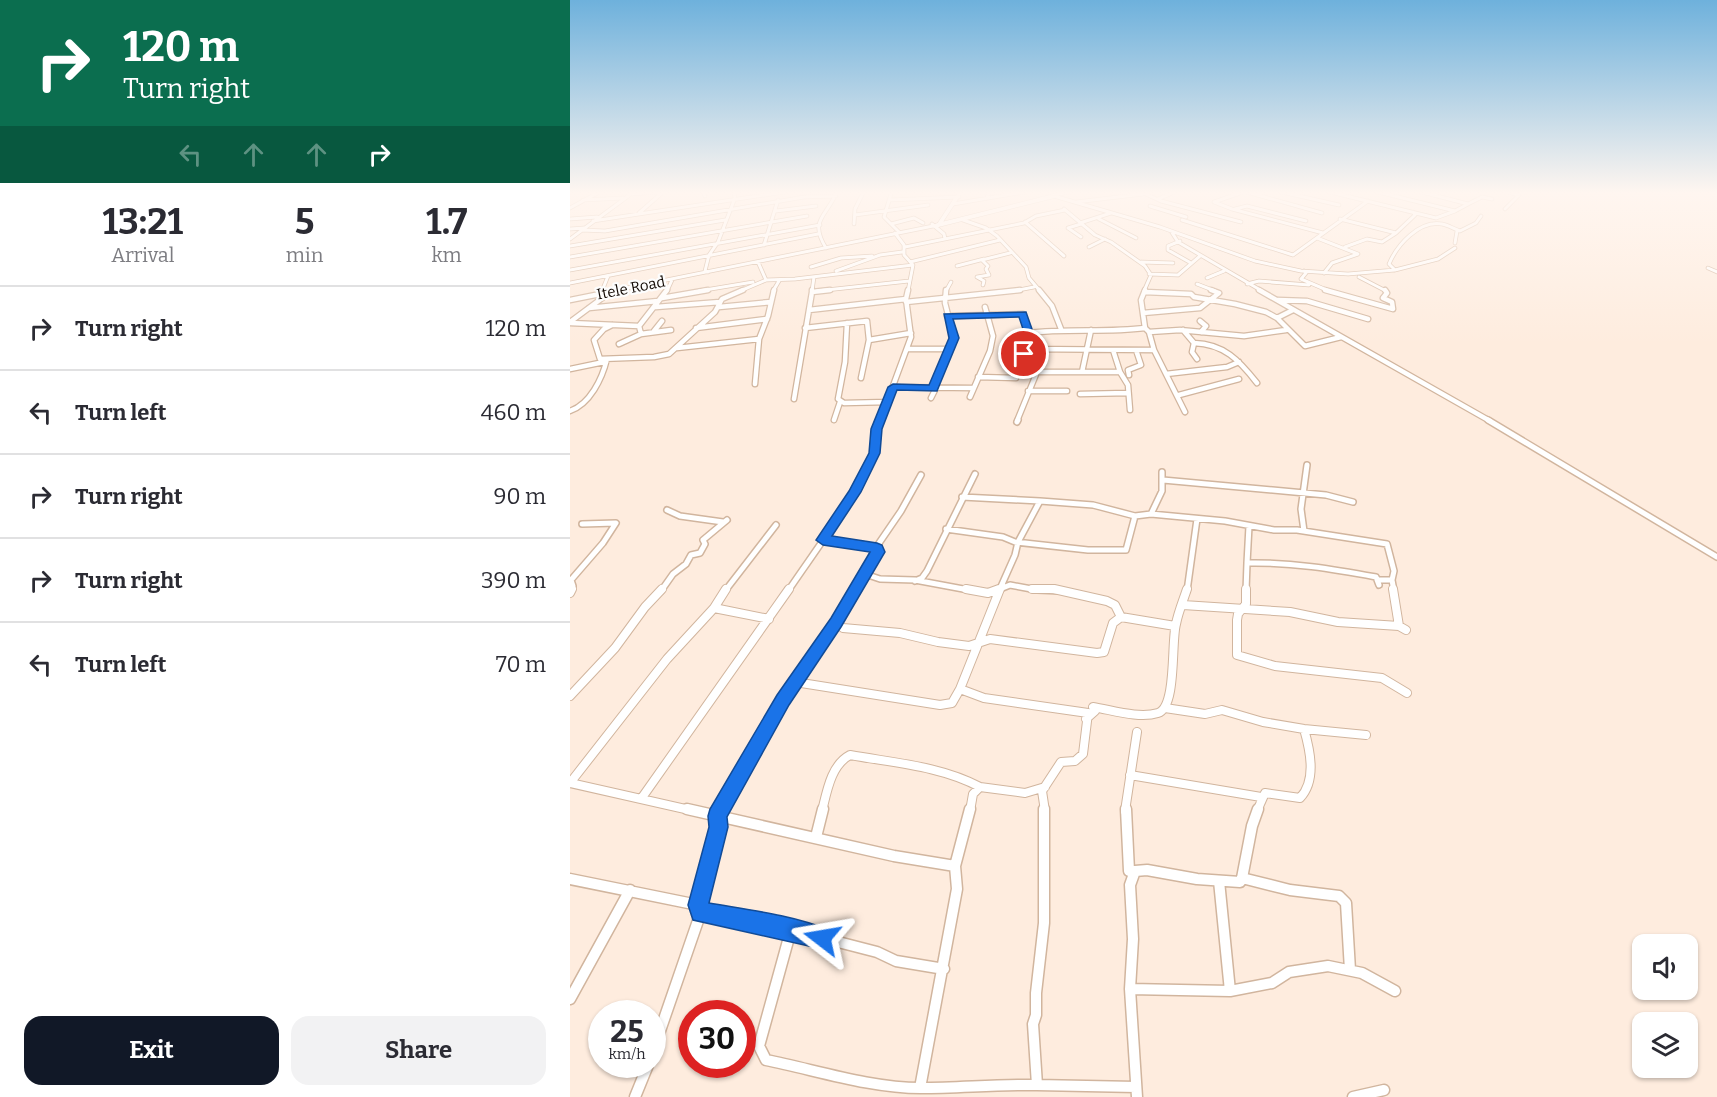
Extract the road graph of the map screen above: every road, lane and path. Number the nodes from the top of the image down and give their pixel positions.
1 (591, 242) edge
2 (614, 242) edge
3 (656, 242) edge
4 (717, 242) edge
5 (718, 242) edge
6 (778, 242) edge
7 (824, 242) edge
8 (852, 242) edge
9 (901, 242) edge
10 (933, 242) edge
11 (992, 242) edge
12 (1003, 242) edge
13 (1048, 242) edge
14 (1099, 242) edge
15 (1110, 242) edge
16 (1201, 242) edge
17 (1252, 242) edge
18 (1309, 242) edge
19 (1331, 242) edge
20 (1358, 242) edge
21 (1406, 242) edge
22 (1177, 243) joint
23 (764, 245) joint
24 (570, 246) edge
25 (828, 247) junction
26 (1089, 247) dead end
27 (1345, 247) junction
28 (1455, 248) dead end
29 (613, 250) junction
30 (904, 250) junction
31 (594, 253) junction
32 (1010, 253) junction
33 (709, 255) junction
34 (880, 255) junction
35 (1293, 255) junction
36 (1064, 256) dead end
37 (1200, 256) junction
38 (570, 257) edge
39 (841, 258) junction
40 (982, 260) junction
41 (758, 262) junction
42 (1140, 262) junction
43 (1173, 263) dead end
44 (1191, 263) junction
45 (911, 264) junction
46 (594, 266) junction
47 (957, 266) dead end
48 (583, 267) junction
49 (811, 267) dead end
50 (1708, 268) dead end
51 (570, 270) edge
52 (1395, 270) junction
53 (1224, 271) junction
54 (1304, 271) junction
55 (706, 272) junction
56 (1717, 272) edge
57 (1324, 273) junction
58 (1149, 274) junction
59 (1352, 275) junction
60 (608, 276) junction
61 (816, 277) junction
62 (1207, 278) dead end
63 (766, 279) junction
64 (672, 280) junction
65 (779, 281) junction
66 (909, 281) junction
67 (577, 282) junction
68 (759, 282) junction
69 (951, 282) dead end
70 (570, 283) edge
71 (1306, 283) junction
72 (1197, 284) dead end
73 (1247, 284) junction
74 (983, 285) dead end
75 (1035, 287) junction
76 (617, 291) junction
77 (601, 292) junction
78 (812, 292) junction
79 (1144, 292) junction
80 (609, 293) junction
81 (946, 298) junction
82 (1275, 299) junction
83 (570, 300) edge
84 (660, 300) junction
85 (906, 300) junction
86 (1211, 300) junction
87 (771, 302) junction
88 (719, 305) junction
89 (656, 307) junction
90 (985, 307) dead end
91 (589, 308) junction
92 (809, 310) junction
93 (1293, 310) junction
94 (1143, 313) junction
95 (987, 314) junction
96 (947, 316) junction
97 (1277, 318) junction
98 (767, 319) junction
99 (1368, 319) dead end
100 (662, 321) dead end
101 (1200, 321) dead end
102 (570, 322) edge
103 (847, 323) junction
104 (639, 326) junction
105 (603, 327) junction
106 (696, 328) junction
107 (805, 328) junction
108 (1060, 329) junction
109 (671, 330) dead end
110 (1090, 330) junction
111 (1147, 330) junction
112 (1183, 330) junction
113 (1286, 330) junction
114 (654, 331) junction
115 (1202, 332) junction
116 (911, 333) junction
117 (1028, 333) junction
118 (641, 334) junction
119 (1344, 337) junction
120 (759, 339) junction
121 (870, 340) junction
122 (1194, 343) junction
123 (619, 344) dead end
124 (677, 348) junction
125 (907, 349) junction
126 (1025, 349) junction
127 (1086, 349) junction
128 (946, 350) junction
129 (1113, 350) junction
130 (1136, 350) junction
131 (1154, 350) junction
132 (1197, 359) dead end
133 (608, 360) junction
134 (1239, 362) junction
135 (570, 369) edge
136 (1037, 372) junction
137 (1082, 372) junction
138 (1120, 372) junction
139 (1166, 374) junction
140 (1129, 375) dead end
141 (978, 377) junction
142 (861, 378) dead end
143 (1016, 378) dead end
144 (1239, 379) dead end
145 (1257, 383) dead end
146 (755, 384) dead end
147 (893, 387) junction
148 (934, 388) junction
149 (973, 388) junction
150 (1028, 391) junction
151 (1067, 392) dead end
152 (1128, 393) junction
153 (1080, 394) dead end
154 (1179, 395) junction
155 (931, 398) dead end
156 (970, 398) dead end
157 (794, 399) dead end
158 (840, 402) junction
159 (888, 402) junction
160 (1130, 410) dead end
161 (570, 411) edge
162 (1185, 412) dead end
163 (834, 420) dead end
164 (1017, 422) dead end
165 (1307, 465) dead end
166 (1162, 472) dead end
167 (975, 474) dead end
168 (921, 475) dead end
169 (1163, 480) junction
170 (1305, 493) junction
171 (962, 497) junction
172 (1040, 501) junction
173 (1353, 502) dead end
174 (667, 510) dead end
175 (1151, 514) junction
176 (1135, 516) junction
177 (1197, 519) junction
178 (582, 524) dead end
179 (776, 525) dead end
180 (1250, 526) junction
181 (946, 529) junction
182 (1304, 531) junction
183 (822, 541) junction
184 (1018, 542) junction
185 (876, 549) junction
186 (1717, 557) edge
187 (1247, 563) junction
188 (865, 574) junction
189 (1392, 580) junction
190 (915, 581) junction
191 (1001, 587) junction
192 (570, 593) edge
193 (1184, 605) junction
194 (714, 608) junction
195 (1244, 609) junction
196 (1121, 617) junction
197 (770, 619) junction
198 (836, 622) junction
199 (1174, 626) junction
200 (977, 642) junction
201 (972, 648) junction
202 (795, 682) junction
203 (960, 689) junction
204 (1407, 693) dead end
205 (570, 696) edge
206 (1165, 708) junction
207 (1085, 720) junction
208 (1304, 729) junction
209 (1137, 732) dead end
210 (1366, 735) dead end
211 (1130, 775) junction
212 (570, 783) edge
213 (1045, 786) junction
214 (980, 787) junction
215 (1261, 797) junction
216 (641, 799) junction
217 (717, 816) junction
218 (816, 837) junction
219 (955, 866) junction
220 (1135, 871) junction
221 (1242, 878) junction
222 (570, 879) edge
223 (1219, 881) junction
224 (630, 890) junction
225 (700, 909) junction
226 (791, 930) junction
227 (944, 969) junction
228 (1350, 970) junction
229 (1130, 989) junction
230 (1230, 991) junction
231 (1395, 991) dead end
232 (570, 999) edge
233 (666, 1012) edge
234 (643, 1078) edge
235 (1036, 1085) junction
236 (920, 1088) junction
237 (1384, 1090) dead end
238 (1136, 1092) edge
239 (635, 1097) edge
240 (1353, 1097) edge

1 - 24 street
2 - 29 street
3 - 29 street
4 - 46 street
5 - 33 street
6 - 23 street
7 - 25 street
8 - 25 street, Itele Road
9 - 30 street
10 - 30 street
11 - 45 street
12 - 32 street
13 - 36 street
14 - 26 street
15 - 42 street
16 - 54 street
17 - 35 street
18 - 35 street
19 - 27 street
20 - 27 street
21 - 52 street
22 - 37 street
22 - 44 street
23 - 33 street
25 - 39 street
25 - 41 street, Itele Road
27 - 57 street
28 - 52 street
29 - 31 street
30 - 34 street
30 - 45 street
31 - 38 street
31 - 46 street
32 - 40 street
32 - 75 street
33 - 55 street
33 - 60 street
34 - 39 street
34 - 61 street
35 - 57 street
37 - 44 street
37 - 53 street
39 - 49 street
40 - 47 street
40 - 74 street
41 - 55 street, Itele Road
41 - 63 street
42 - 43 street
42 - 58 street
44 - 58 street
45 - 61 street
45 - 66 street
46 - 48 street
48 - 51 street
48 - 67 street
50 - 56 street
52 - 59 street
53 - 62 street
53 - 73 street
54 - 57 street
54 - 71 street
55 - 64 street, Itele Road
57 - 59 street
58 - 79 street
59 - 71 street
60 - 67 street
60 - 77 street
61 - 65 street
61 - 78 street
63 - 65 street
63 - 68 street
64 - 76 street, Itele Road
64 - 84 street
65 - 87 street
66 - 78 street
66 - 85 street
67 - 70 street
68 - 84 street
68 - 88 street
69 - 81 street
71 - 73 street
72 - 86 street
73 - 82 street
75 - 81 street
75 - 108 street
76 - 77 street
76 - 80 street, Itele Road
77 - 80 street, Itele Road
77 - 83 street, Itele Road
78 - 92 street
79 - 86 street
79 - 94 street
80 - 91 street
81 - 85 street
81 - 96 street
82 - 93 street
82 - 99 street
84 - 89 street
84 - 91 street
85 - 92 street
85 - 116 street
86 - 94 street
86 - 97 street
87 - 88 street
87 - 98 street
88 - 89 street
88 - 106 street
89 - 104 street
90 - 95 street
91 - 102 street
92 - 107 street
93 - 97 street
93 - 119 street
94 - 111 street
95 - 96 street
95 - 117 street
95 - 141 street
96 - 128 street
97 - 113 street
98 - 106 street
98 - 120 street
100 - 114 street
101 - 115 street
102 - 105 street
103 - 107 street
103 - 121 street
103 - 158 street
104 - 105 street
104 - 118 street
105 - 133 street
106 - 124 street
107 - 157 street
108 - 110 street
108 - 117 street
109 - 114 street
110 - 111 street
110 - 127 street
111 - 112 street
111 - 131 street
112 - 115 street
112 - 122 street
113 - 115 street
113 - 119 street
114 - 118 street
116 - 121 street
116 - 125 street
117 - 126 street
118 - 123 street
119 - 186 street
120 - 124 street
120 - 146 street
121 - 142 street
122 - 132 street
122 - 134 street
124 - 133 street
125 - 128 street
125 - 147 street
126 - 127 street
126 - 136 street
127 - 129 street
127 - 137 street
128 - 148 street
129 - 130 street
129 - 138 street
130 - 131 street
130 - 140 street
131 - 139 street
133 - 135 street
133 - 161 street
134 - 139 street
134 - 145 street
136 - 137 street
136 - 150 street
137 - 138 street
138 - 152 street
139 - 154 street
141 - 143 street
141 - 149 street
144 - 154 street
147 - 148 street
147 - 159 street
148 - 149 street
148 - 155 street
149 - 156 street
150 - 151 street
150 - 164 street
152 - 153 street
152 - 160 street
154 - 162 street
158 - 159 street
158 - 163 street
159 - 183 street
165 - 170 street
166 - 169 street
167 - 171 street
168 - 185 street
169 - 170 street
169 - 175 street
170 - 173 street
170 - 182 street
171 - 172 street
171 - 181 street
172 - 176 street
172 - 184 street
174 - 205 street
175 - 176 street
175 - 177 street
176 - 184 street
177 - 180 street
177 - 193 street
178 - 192 street
179 - 194 street
180 - 182 street
180 - 187 street
181 - 184 street
181 - 190 street
182 - 189 street
183 - 185 street
183 - 197 street
184 - 191 street
185 - 188 street
187 - 189 street
187 - 195 street
188 - 190 street
188 - 198 street
189 - 195 street
190 - 191 street
191 - 196 street
191 - 200 street
193 - 195 street
193 - 199 street
194 - 197 street
194 - 212 street
195 - 204 street
196 - 199 street
196 - 200 street
197 - 216 street
198 - 201 street
198 - 202 street
199 - 206 street
200 - 201 street
201 - 203 street
202 - 203 street
202 - 217 street
203 - 207 street
206 - 207 street
206 - 208 street
207 - 213 street
208 - 210 street
208 - 215 street
209 - 211 street
211 - 215 street
211 - 220 street
212 - 216 street
213 - 214 street
213 - 235 street
214 - 218 street
214 - 219 street
215 - 221 street
216 - 217 street
217 - 218 street
217 - 225 street
218 - 219 street
219 - 227 street
220 - 223 street
220 - 229 street
221 - 223 street
221 - 228 street
222 - 224 street
223 - 230 street
224 - 225 street
224 - 232 street
225 - 226 street
225 - 233 street
226 - 227 street
226 - 236 street
227 - 236 street
228 - 230 street
228 - 231 street
229 - 230 street
229 - 238 street
234 - 239 street
235 - 236 street
235 - 238 street
237 - 240 street

